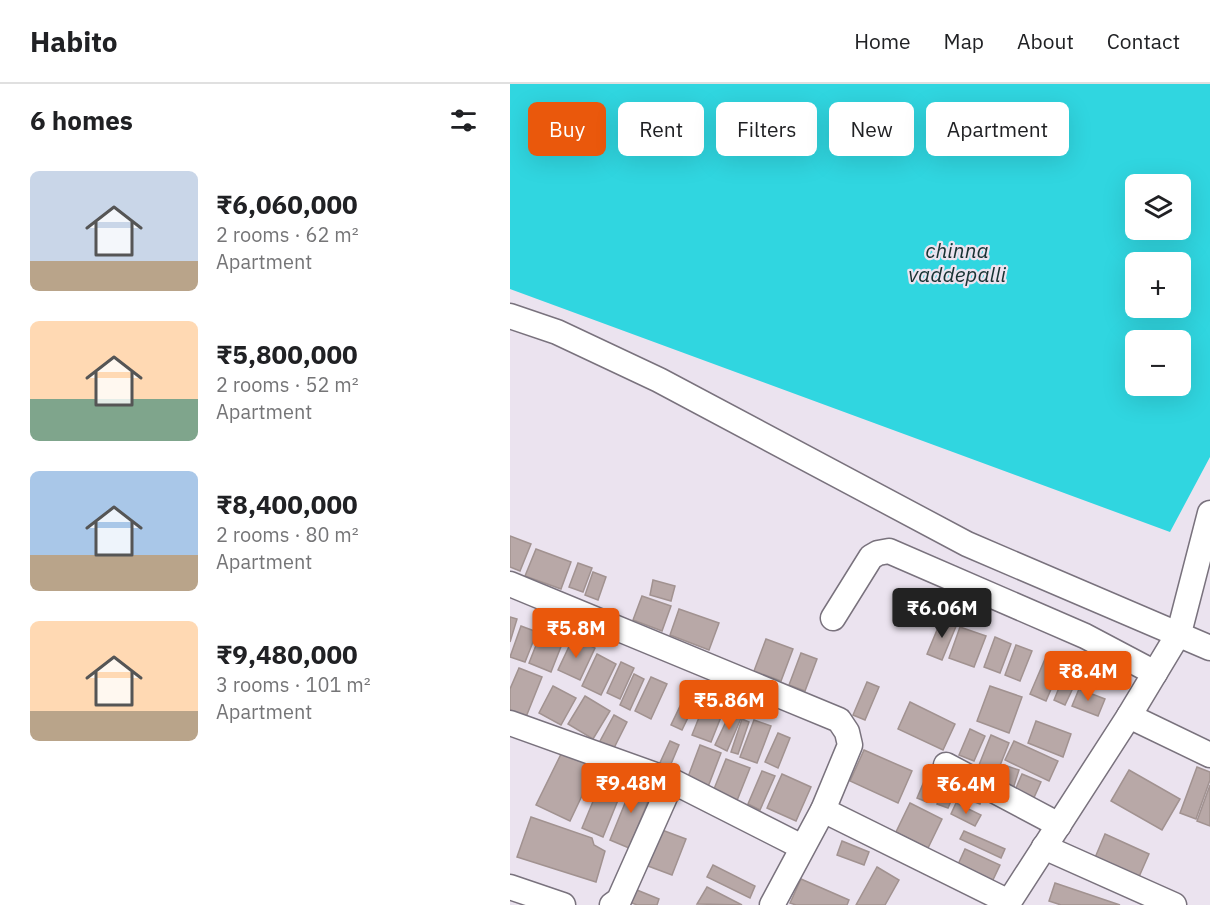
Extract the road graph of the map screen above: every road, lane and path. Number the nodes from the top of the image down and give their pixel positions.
1 (510, 316) edge
2 (1210, 513) edge
3 (510, 585) edge
4 (833, 618) dead end
5 (1179, 633) junction
6 (1210, 648) edge
7 (1155, 673) junction
8 (1129, 716) junction
9 (510, 723) edge
10 (1210, 756) edge
11 (946, 765) dead end
12 (672, 782) junction
13 (823, 810) junction
14 (1059, 825) junction
15 (802, 847) junction
16 (1044, 847) junction
17 (510, 887) edge
18 (1008, 903) edge
19 (563, 905) edge
20 (612, 905) edge
21 (772, 905) edge
22 (1174, 905) edge

1 - 5 street
2 - 5 street
3 - 13 street
4 - 7 street
5 - 6 street
5 - 7 street
7 - 8 street
8 - 10 street
8 - 14 street
9 - 12 street
11 - 14 street
12 - 15 street
12 - 20 street
13 - 15 street
13 - 18 street
14 - 16 street
15 - 21 street
16 - 18 street
16 - 22 street
17 - 19 street

